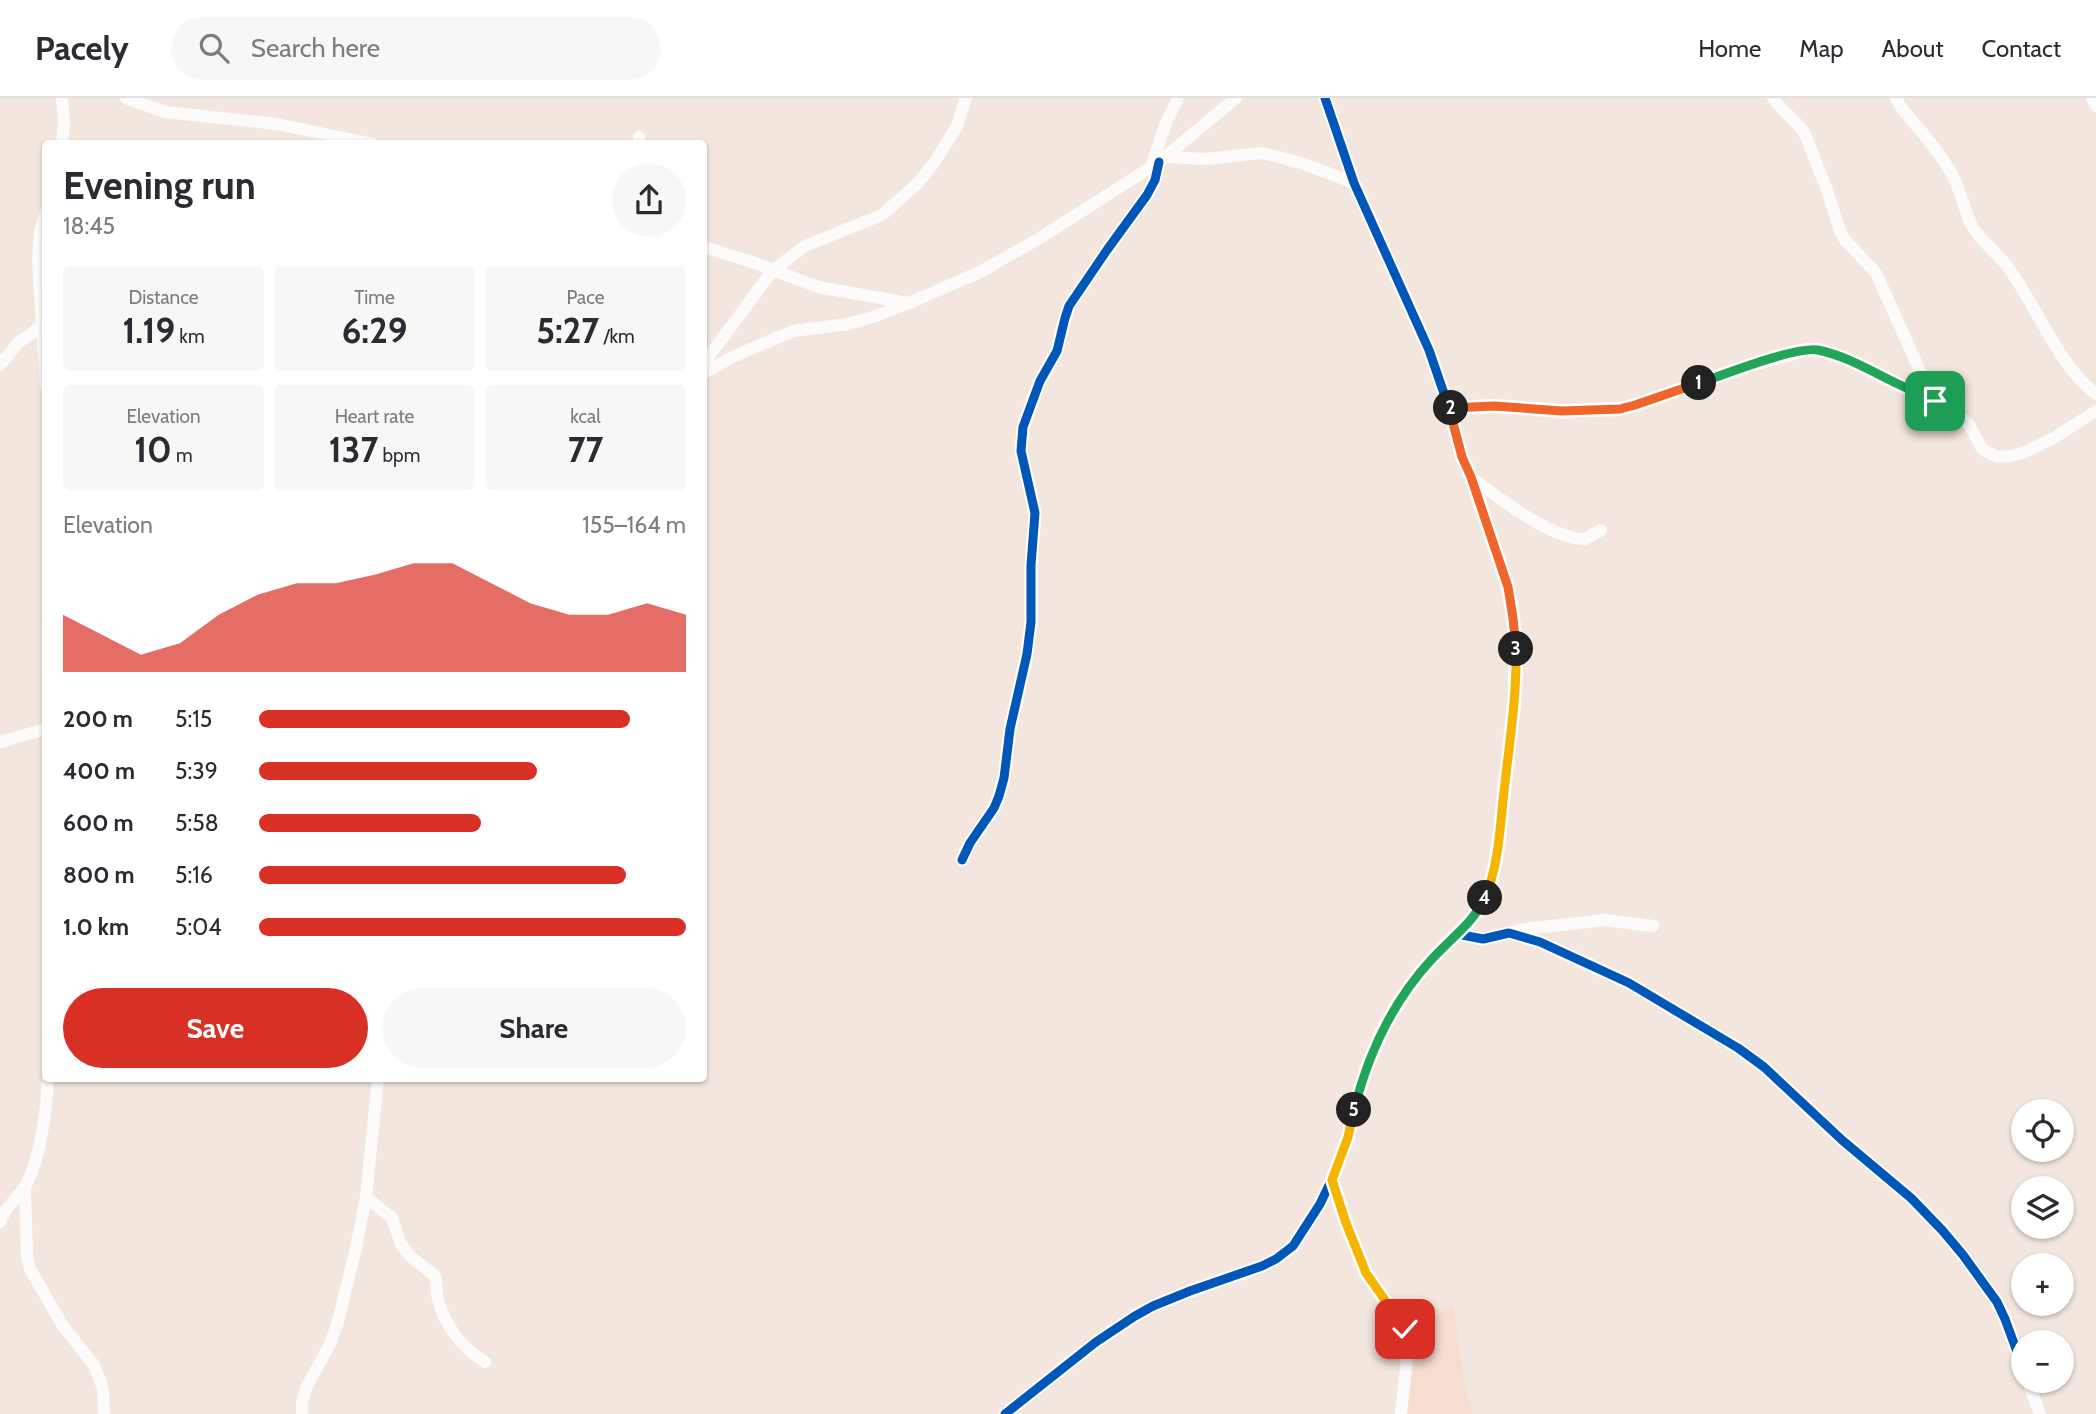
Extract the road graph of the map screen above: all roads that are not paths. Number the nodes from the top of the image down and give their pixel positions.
1 (62, 98) edge
2 (126, 98) edge
3 (966, 98) edge
4 (1178, 98) edge
5 (1236, 98) edge
6 (1325, 98) edge
7 (1773, 98) edge
8 (1896, 98) edge
9 (2092, 98) edge
10 (2096, 106) edge
11 (62, 140) edge
12 (354, 140) edge
13 (1159, 162) junction
14 (1354, 183) junction
15 (42, 225) edge
16 (707, 248) edge
17 (773, 270) junction
18 (909, 303) junction
19 (42, 326) joint
20 (707, 359) edge
21 (0, 365) edge
22 (707, 371) edge
23 (2096, 394) edge
24 (1932, 398) junction
25 (1449, 408) junction
26 (2096, 411) edge
27 (1471, 477) junction
28 (1601, 530) dead end
29 (42, 730) edge
30 (0, 743) edge
31 (962, 860) dead end
32 (1653, 926) dead end
33 (1509, 933) junction
34 (1457, 934) junction
35 (48, 1082) edge
36 (378, 1082) edge
37 (1332, 1180) junction
38 (25, 1187) junction
39 (366, 1197) junction
40 (0, 1222) edge
41 (2011, 1335) edge
42 (485, 1362) dead end
43 (2032, 1393) edge
44 (104, 1414) edge
45 (302, 1414) edge
46 (1005, 1414) edge
47 (1401, 1414) edge
48 (2040, 1414) edge

1 - 11 street
2 - 12 street
3 - 17 street
4 - 13 street
5 - 13 street
6 - 14 street
7 - 24 street
8 - 23 street
9 - 10 street
13 - 14 street
13 - 18 street
13 - 31 street
14 - 25 street
15 - 19 street
16 - 17 street
17 - 18 street
17 - 20 street
18 - 22 street
19 - 21 street
24 - 25 street
24 - 26 street
25 - 27 street
27 - 28 street
27 - 34 street
29 - 30 street
32 - 33 street
33 - 34 street
33 - 41 street
34 - 37 street
35 - 38 street
36 - 39 street
37 - 46 street
37 - 47 street
38 - 40 street
38 - 44 street
39 - 42 street
39 - 45 street
43 - 48 street

